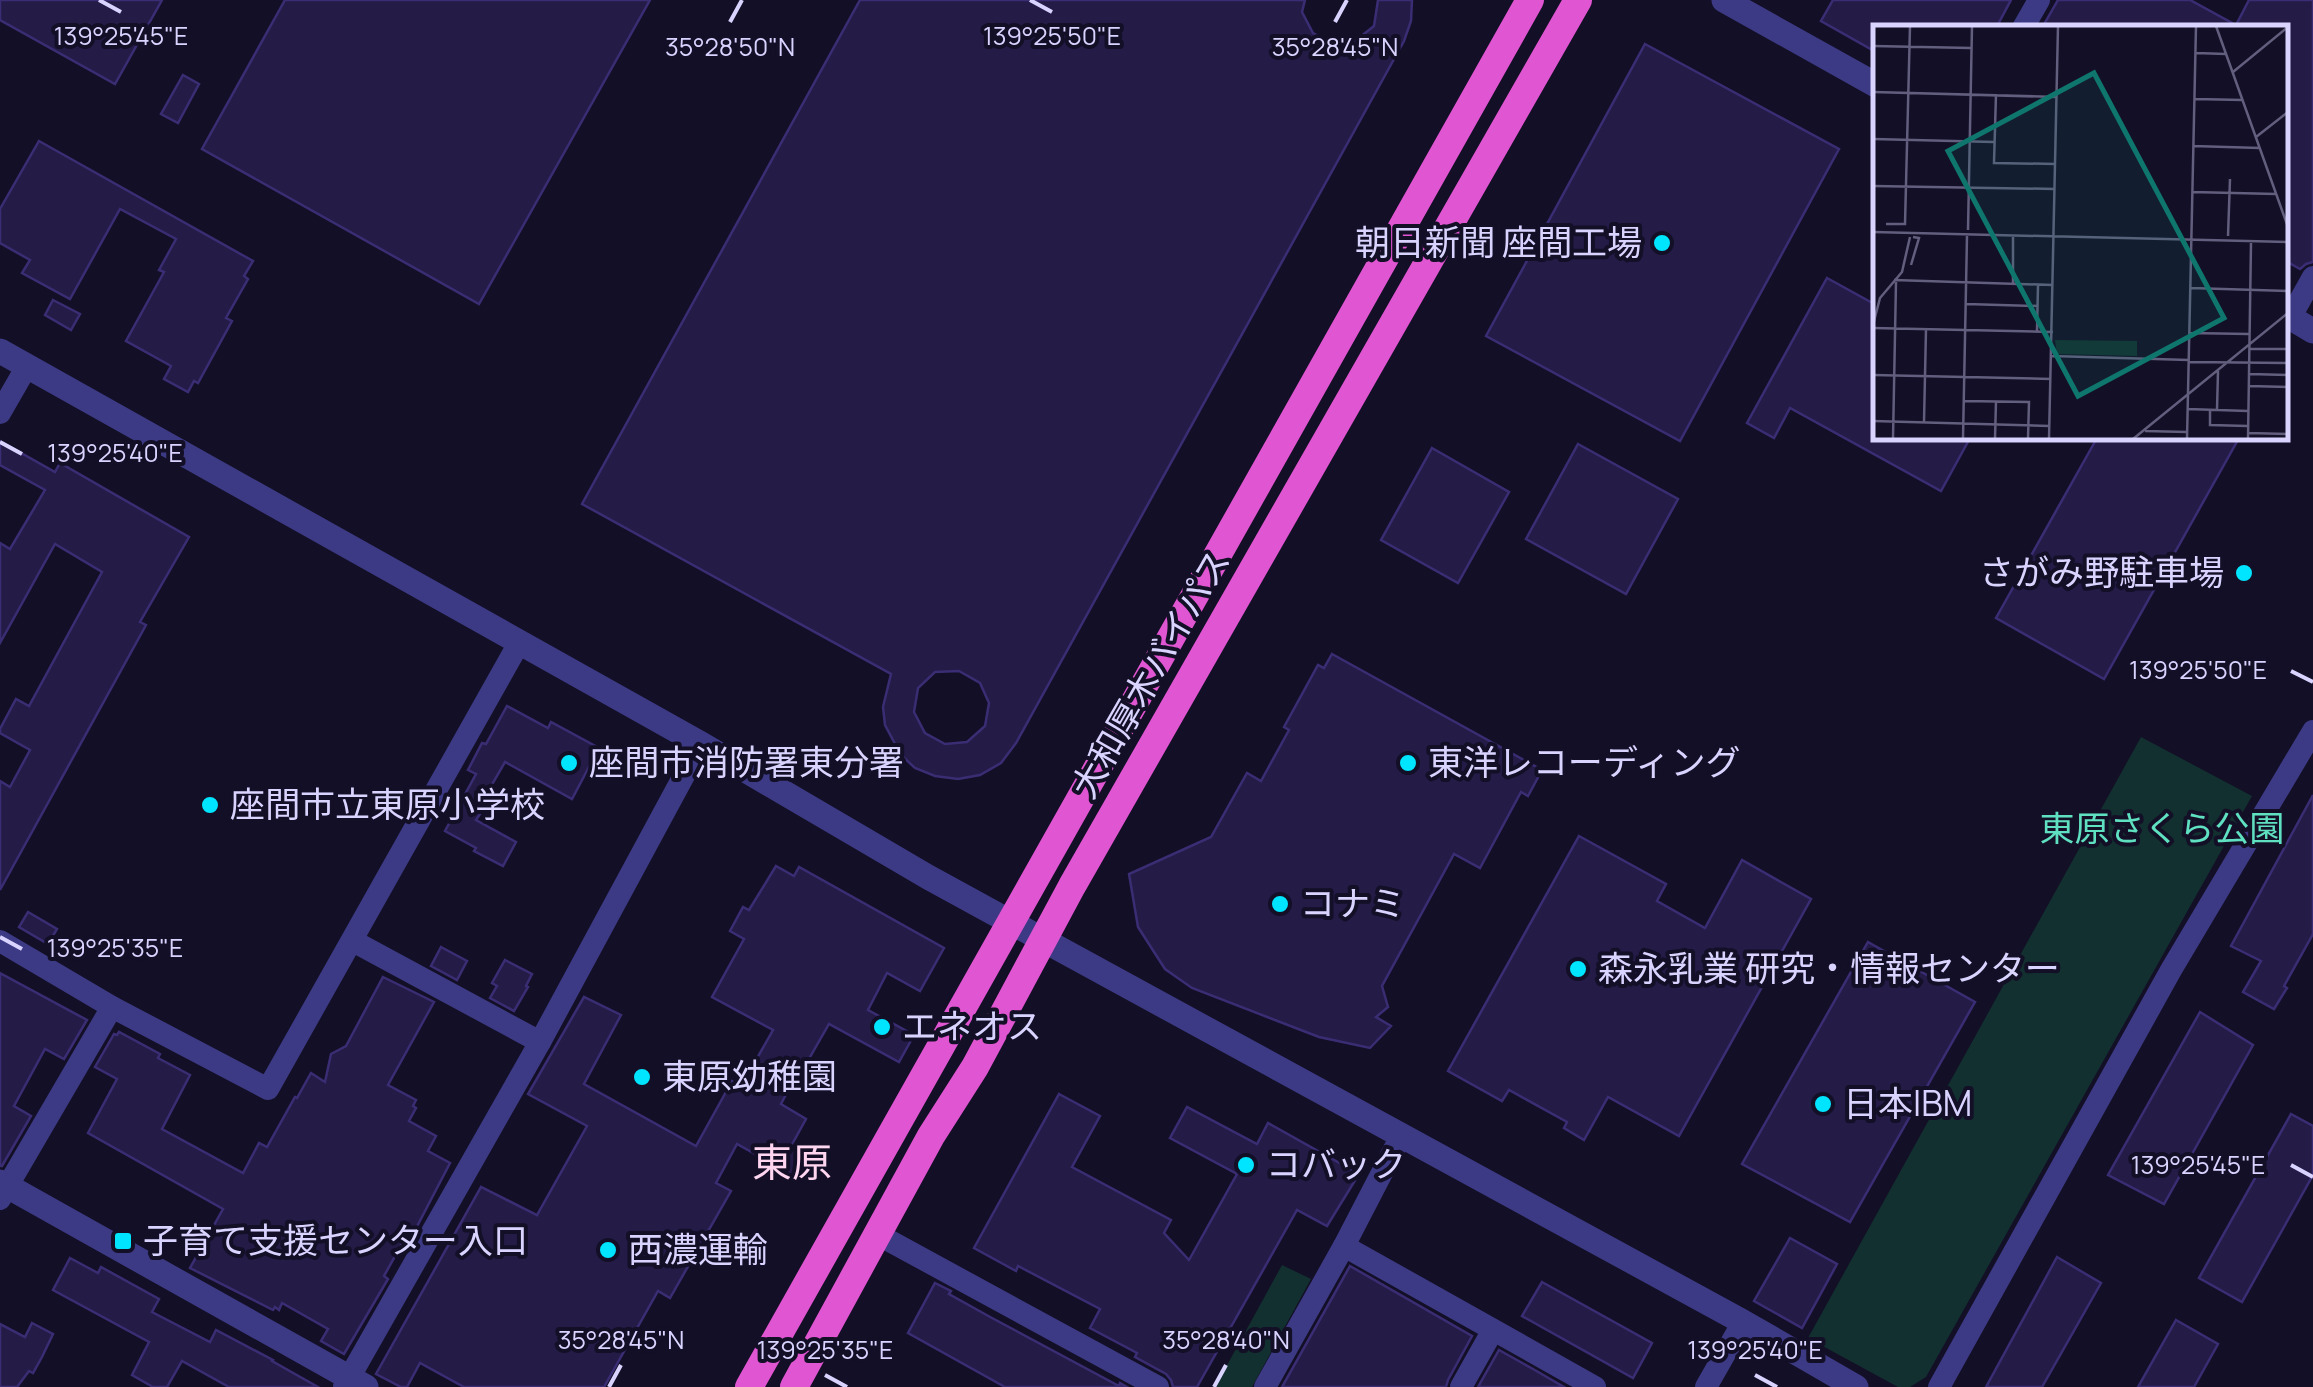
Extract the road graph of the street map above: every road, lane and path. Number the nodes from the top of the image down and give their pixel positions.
1 (1530, 0) edge
2 (1578, 0) edge
3 (1724, 0) edge
4 (2039, 0) edge
5 (2025, 25) edge
6 (1873, 83) edge
7 (2313, 278) edge
8 (2296, 322) edge
9 (0, 350) edge
10 (28, 366) junction
11 (0, 413) edge
12 (519, 643) junction
13 (2313, 731) edge
14 (701, 744) junction
15 (1010, 922) junction
16 (1043, 940) junction
17 (0, 941) edge
18 (353, 941) junction
19 (112, 1007) junction
20 (540, 1042) junction
21 (1401, 1136) junction
22 (2, 1189) edge
23 (877, 1234) junction
24 (1344, 1246) junction
25 (1743, 1322) junction
26 (1493, 1330) junction
27 (354, 1384) edge
28 (750, 1387) edge
29 (794, 1387) edge
30 (1158, 1387) edge
31 (1265, 1387) edge
32 (1461, 1387) edge
33 (1596, 1387) edge
34 (1706, 1387) edge
35 (1856, 1387) edge
36 (1939, 1387) edge

1 - 15 highway, 大和厚木バイパス
2 - 16 highway, 大和厚木バイパス
3 - 6 street
4 - 5 street
7 - 8 street
9 - 10 street
10 - 11 street
10 - 12 street
12 - 14 street
12 - 18 street
13 - 36 street
14 - 15 street
14 - 20 street
15 - 16 street
15 - 28 highway, 大和厚木バイパス
16 - 21 street
16 - 23 highway, 大和厚木バイパス
17 - 19 street
18 - 19 street
18 - 20 street
19 - 22 street
20 - 27 street
21 - 24 street
21 - 25 street
22 - 27 street
23 - 29 highway, 大和厚木バイパス
23 - 30 street
24 - 26 street
24 - 31 street
25 - 34 street
25 - 35 street
26 - 32 street
26 - 33 street

